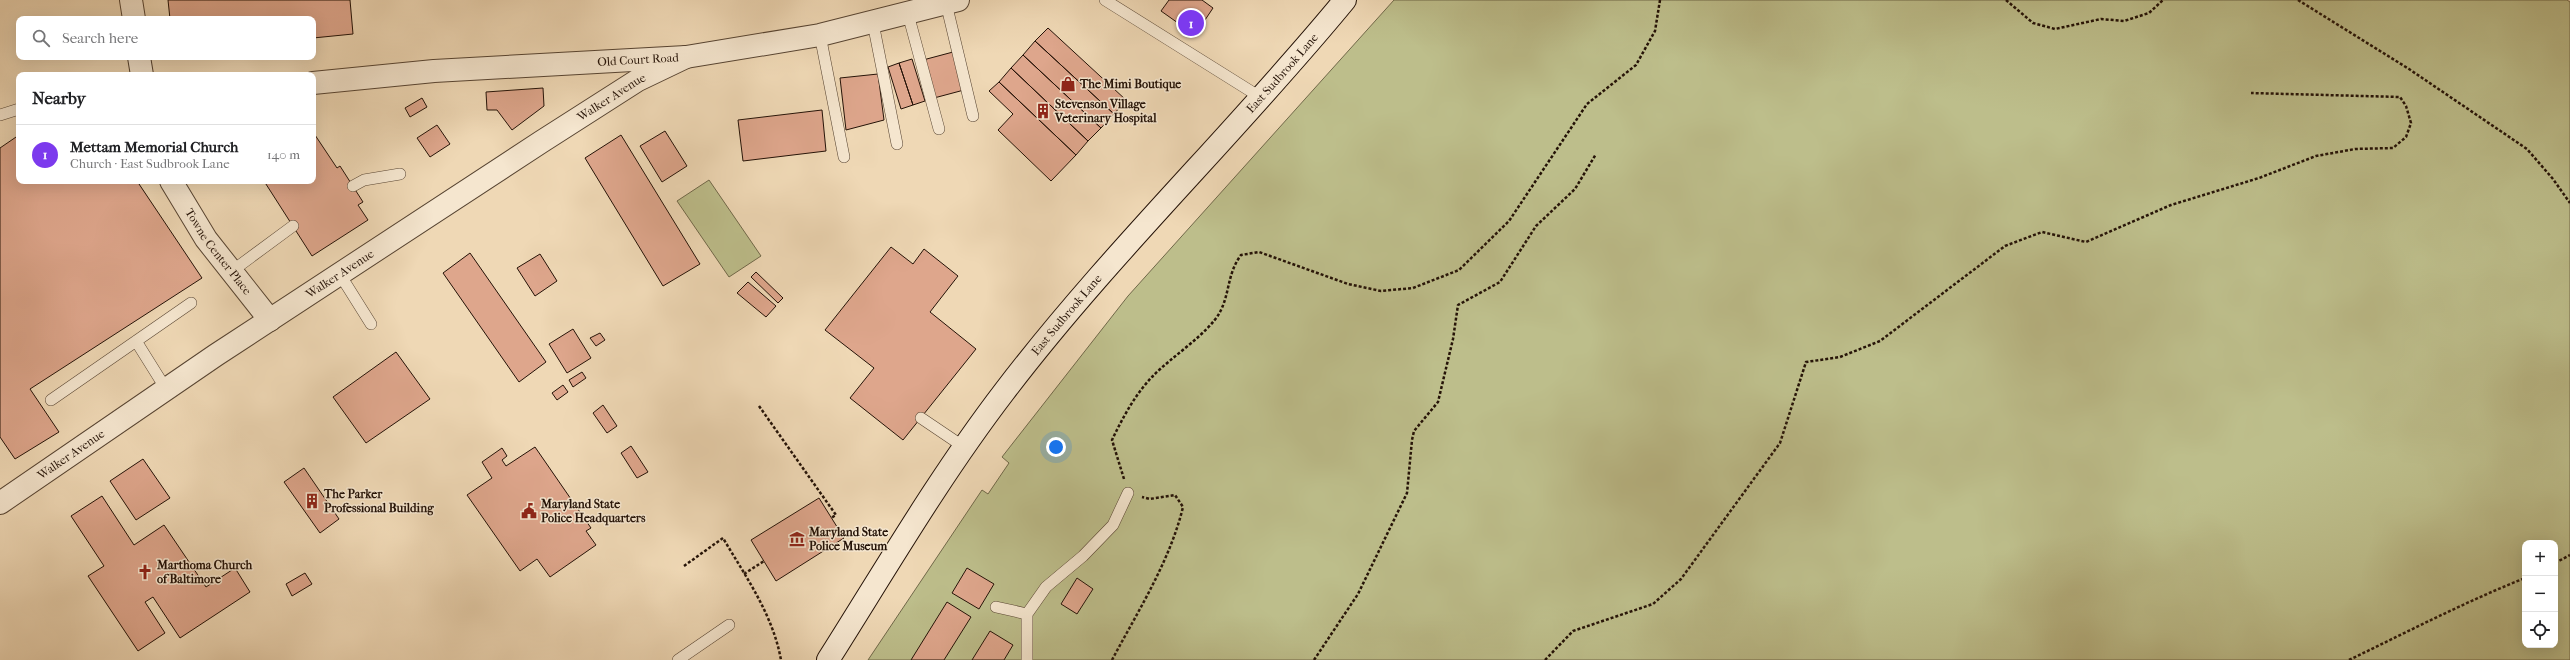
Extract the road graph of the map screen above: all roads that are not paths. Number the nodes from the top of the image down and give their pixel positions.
1 (131, 0) edge
2 (1105, 0) edge
3 (1345, 0) edge
4 (952, 2) edge
5 (908, 14) junction
6 (134, 16) edge
7 (873, 23) junction
8 (820, 35) junction
9 (686, 57) junction
10 (140, 60) edge
11 (142, 72) edge
12 (316, 83) edge
13 (1260, 97) junction
14 (16, 110) edge
15 (0, 115) edge
16 (972, 116) dead end
17 (938, 129) dead end
18 (897, 144) dead end
19 (844, 157) dead end
20 (400, 174) dead end
21 (173, 184) edge
22 (353, 186) dead end
23 (293, 226) dead end
24 (232, 271) junction
25 (340, 273) junction
26 (191, 303) dead end
27 (270, 320) junction
28 (371, 324) dead end
29 (136, 342) junction
30 (166, 389) junction
31 (51, 400) dead end
32 (921, 418) dead end
33 (964, 446) junction
34 (1128, 493) road end
35 (0, 503) edge
36 (996, 607) dead end
37 (1027, 614) junction
38 (729, 625) dead end
39 (678, 660) edge
40 (828, 660) edge
41 (1027, 660) edge

1 - 6 street
2 - 13 lane
3 - 13 street, East Sudbrook Lane
4 - 5 street, Old Court Road
4 - 16 lane
5 - 7 street, Old Court Road
5 - 17 lane
7 - 8 street, Old Court Road
7 - 18 lane
8 - 9 street, Old Court Road
8 - 19 lane
9 - 12 street, Old Court Road
9 - 25 street, Walker Avenue
10 - 11 street
13 - 33 street, East Sudbrook Lane
14 - 15 lane
20 - 22 lane
21 - 24 street, Towne Center Place
23 - 24 lane
24 - 27 street, Towne Center Place
25 - 27 street, Walker Avenue
25 - 28 lane
26 - 29 lane
27 - 30 street, Walker Avenue
29 - 30 lane
29 - 31 lane
30 - 35 street, Walker Avenue
32 - 33 lane
33 - 40 street, East Sudbrook Lane
34 - 37 lane
36 - 37 lane
37 - 41 lane
38 - 39 lane

